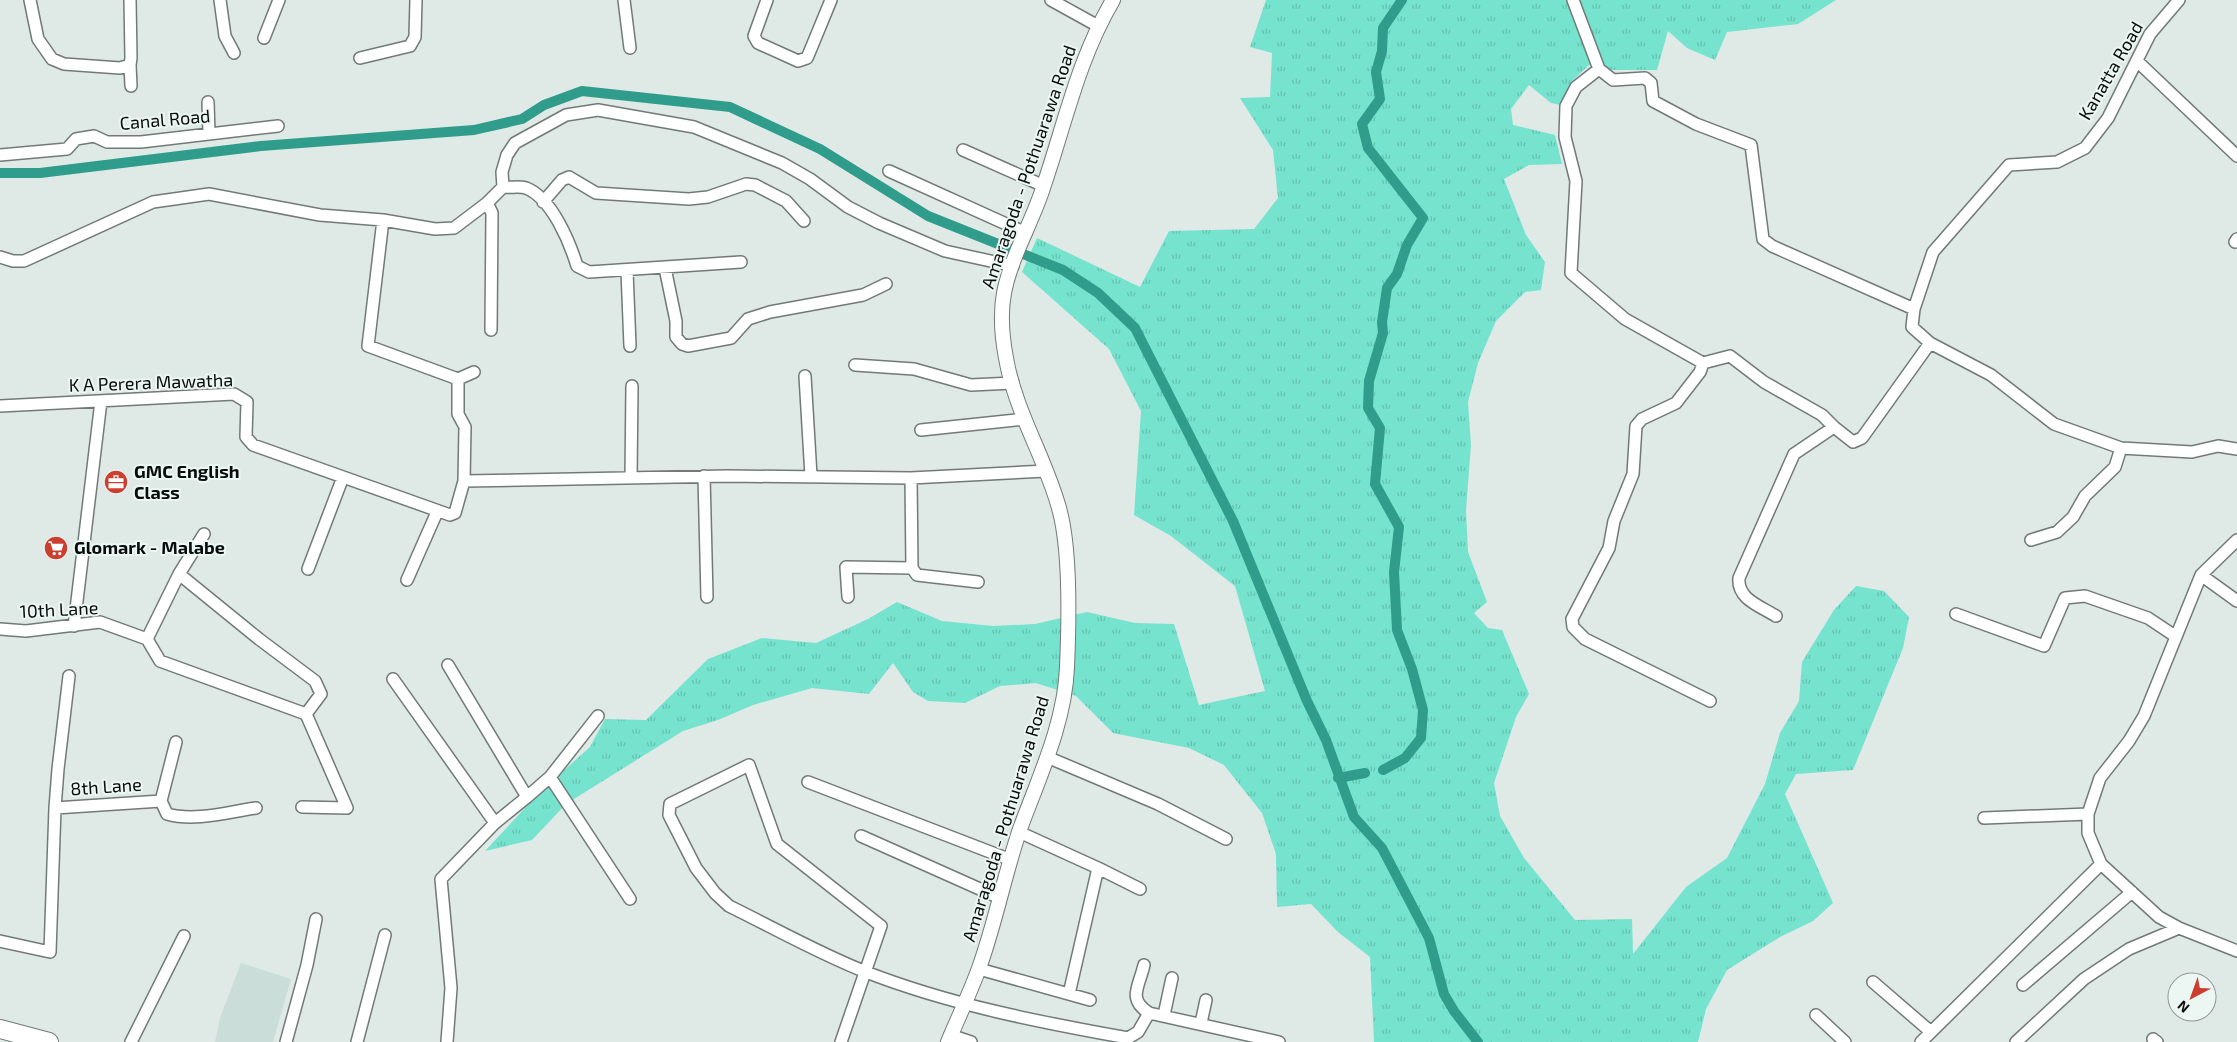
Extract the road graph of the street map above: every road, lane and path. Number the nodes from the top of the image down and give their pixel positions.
1 (30, 0) edge
2 (130, 0) edge
3 (220, 0) edge
4 (279, 0) edge
5 (416, 0) edge
6 (624, 0) edge
7 (767, 0) edge
8 (832, 0) edge
9 (1051, 0) edge
10 (1112, 0) edge
11 (1573, 0) edge
12 (2179, 0) edge
13 (1098, 26) junction
14 (264, 38) dead end
15 (630, 48) dead end
16 (234, 53) dead end
17 (360, 58) dead end
18 (2137, 61) junction
19 (130, 65) junction
20 (1599, 68) junction
21 (131, 86) dead end
22 (208, 102) dead end
23 (278, 126) dead end
24 (209, 134) junction
25 (963, 150) dead end
26 (0, 155) edge
27 (2237, 156) edge
28 (889, 171) dead end
29 (1044, 186) junction
30 (503, 187) junction
31 (544, 202) junction
32 (488, 203) junction
33 (383, 220) junction
34 (804, 221) dead end
35 (1019, 250) junction
36 (0, 257) edge
37 (741, 262) dead end
38 (665, 268) junction
39 (627, 271) junction
40 (886, 284) dead end
41 (1914, 309) junction
42 (491, 330) dead end
43 (1930, 343) junction
44 (630, 346) dead end
45 (1703, 363) junction
46 (855, 364) dead end
47 (474, 372) dead end
48 (805, 376) dead end
49 (458, 379) junction
50 (1012, 383) junction
51 (632, 386) dead end
52 (101, 401) junction
53 (0, 406) edge
54 (1024, 419) junction
55 (1834, 427) junction
56 (920, 430) dead end
57 (2122, 448) junction
58 (2237, 450) edge
59 (1046, 471) junction
60 (704, 476) junction
61 (811, 476) junction
62 (343, 477) junction
63 (632, 477) junction
64 (911, 478) junction
65 (464, 481) junction
66 (437, 512) junction
67 (204, 534) dead end
68 (2031, 540) dead end
69 (2234, 547) edge
70 (912, 568) junction
71 (308, 569) dead end
72 (180, 574) junction
73 (2201, 575) junction
74 (407, 580) dead end
75 (978, 582) dead end
76 (707, 597) dead end
77 (848, 597) dead end
78 (2237, 601) edge
79 (1956, 614) dead end
80 (1776, 616) dead end
81 (74, 626) junction
82 (0, 629) edge
83 (2175, 636) junction
84 (147, 639) junction
85 (448, 665) dead end
86 (69, 676) dead end
87 (393, 678) dead end
88 (1710, 702) dead end
89 (306, 714) junction
90 (598, 716) dead end
91 (176, 742) dead end
92 (1047, 757) junction
93 (550, 777) junction
94 (808, 782) dead end
95 (527, 797) junction
96 (161, 801) junction
97 (302, 807) dead end
98 (55, 808) junction
99 (256, 808) dead end
100 (2088, 814) junction
101 (1984, 818) dead end
102 (495, 823) junction
103 (1020, 832) junction
104 (861, 836) dead end
105 (1226, 839) dead end
106 (1011, 860) junction
107 (2101, 864) junction
108 (1098, 868) junction
109 (1140, 889) dead end
110 (2132, 892) junction
111 (1000, 898) junction
112 (630, 899) dead end
113 (316, 919) dead end
114 (2179, 928) junction
115 (384, 935) dead end
116 (184, 936) dead end
117 (0, 941) edge
118 (2237, 951) edge
119 (1144, 965) dead end
120 (979, 969) junction
121 (866, 972) junction
122 (1172, 978) dead end
123 (1873, 982) dead end
124 (2023, 985) dead end
125 (1069, 994) junction
126 (1090, 1000) dead end
127 (1206, 1000) dead end
128 (965, 1004) junction
129 (1149, 1013) junction
130 (1164, 1015) junction
131 (1816, 1015) dead end
132 (1201, 1023) junction
133 (0, 1029) edge
134 (1931, 1032) junction
135 (949, 1039) edge
136 (49, 1042) edge
137 (131, 1042) edge
138 (286, 1042) edge
139 (357, 1042) edge
140 (447, 1042) edge
141 (841, 1042) edge
142 (971, 1042) edge
143 (1279, 1042) edge
144 (1846, 1042) edge
145 (1921, 1042) edge
146 (2016, 1042) edge

1 - 19 street
2 - 19 street
3 - 16 street
4 - 14 street
5 - 17 street
6 - 15 street
7 - 8 street
9 - 13 street
10 - 13 street, Amaragoda - Pothuarawa Road
11 - 20 street
12 - 18 street, Kanatta Road
13 - 29 street, Amaragoda - Pothuarawa Road
18 - 27 street
18 - 41 street, Kanatta Road
19 - 21 street
20 - 41 street
20 - 45 street
22 - 24 street
23 - 24 street, Canal Road
24 - 26 street, Canal Road
25 - 29 street
28 - 35 street
29 - 35 street, Amaragoda - Pothuarawa Road
30 - 31 street
30 - 32 street
30 - 35 street
31 - 34 street
31 - 39 street
32 - 33 street
32 - 42 street
33 - 36 street
33 - 49 street
35 - 50 street, Amaragoda - Pothuarawa Road
37 - 38 street
38 - 39 street
38 - 40 street
39 - 44 street
41 - 43 street
43 - 55 street
43 - 57 street
45 - 55 street
45 - 88 street
46 - 50 street
47 - 49 street
48 - 61 street
49 - 65 street
50 - 54 street, Amaragoda - Pothuarawa Road
51 - 63 street
52 - 53 street, K A Perera Mawatha
52 - 62 street, K A Perera Mawatha
52 - 81 street
54 - 56 street
54 - 59 street, Amaragoda - Pothuarawa Road
55 - 80 street
57 - 58 street
57 - 68 street
59 - 64 street
59 - 92 street, Amaragoda - Pothuarawa Road
60 - 61 street
60 - 63 street
60 - 76 street
61 - 64 street
62 - 66 street, K A Perera Mawatha
62 - 71 street
63 - 65 street
64 - 70 street
65 - 66 street
66 - 74 street
67 - 72 street
69 - 73 street
70 - 75 street
70 - 77 street
72 - 84 street
72 - 89 street
73 - 78 street
73 - 83 street
79 - 83 street
81 - 82 street, 10th Lane
81 - 84 street, 10th Lane
83 - 100 street
84 - 89 street
85 - 95 street
86 - 98 street
87 - 102 street
89 - 97 street
90 - 93 street
91 - 96 street
92 - 103 street, Amaragoda - Pothuarawa Road
92 - 105 street
93 - 95 street
93 - 112 street
94 - 106 street
95 - 102 street
96 - 98 street, 8th Lane
96 - 99 street, 8th Lane
98 - 117 street, 8th Lane
100 - 101 street
100 - 107 street
102 - 140 street
103 - 106 street, Amaragoda - Pothuarawa Road
103 - 108 street
104 - 111 street
106 - 111 street, Amaragoda - Pothuarawa Road
107 - 110 street
107 - 134 street
108 - 109 street
108 - 125 street
110 - 114 street
110 - 124 street
111 - 120 street, Amaragoda - Pothuarawa Road
113 - 138 street
114 - 118 street
114 - 146 street
115 - 139 street
116 - 137 street
119 - 129 street
120 - 125 street
120 - 128 street, Amaragoda - Pothuarawa Road
121 - 121 street
121 - 128 street
121 - 141 street
122 - 130 street
123 - 134 street
125 - 126 street
127 - 132 street
128 - 129 street
128 - 135 street, Amaragoda - Pothuarawa Road
129 - 130 street
130 - 132 street
131 - 144 street
132 - 143 street
133 - 136 main road
134 - 145 street
135 - 142 street

